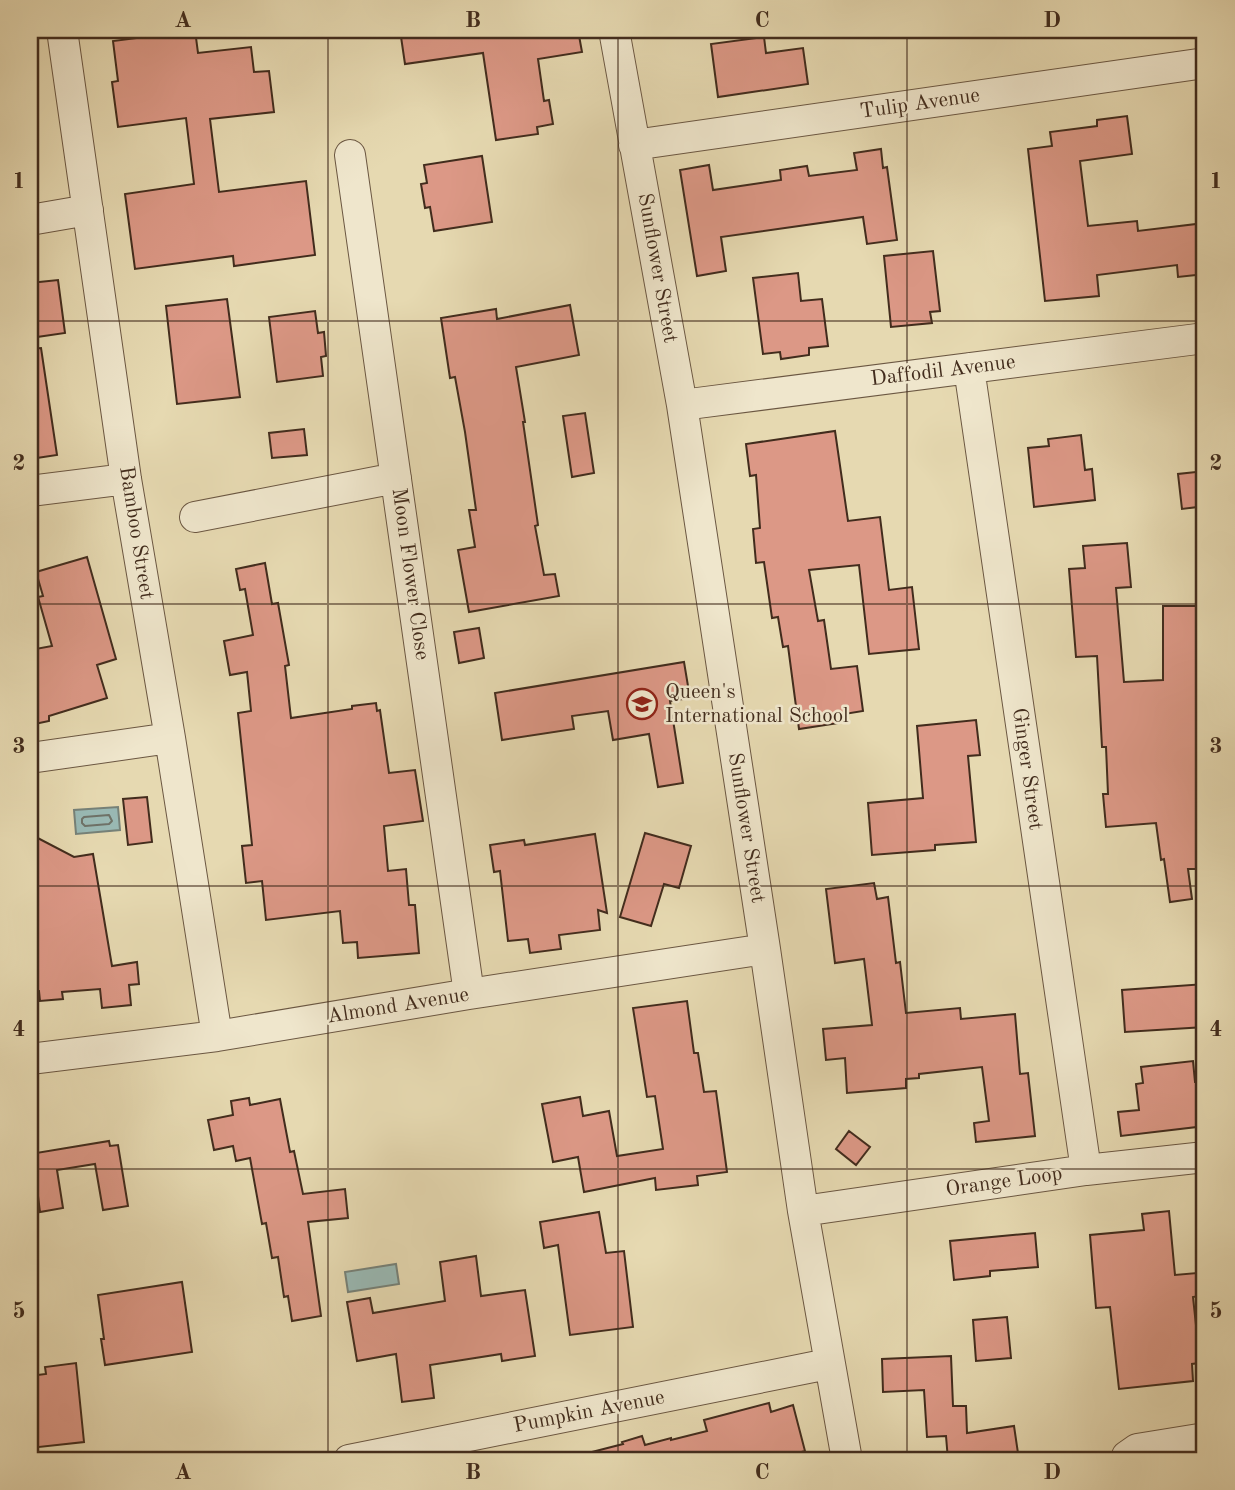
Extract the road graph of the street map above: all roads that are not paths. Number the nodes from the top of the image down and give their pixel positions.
1 (62, 30) edge
2 (614, 30) edge
3 (1205, 63) edge
4 (635, 145) junction
5 (350, 155) dead end
6 (88, 210) junction
7 (30, 220) edge
8 (1205, 338) edge
9 (969, 368) junction
10 (682, 405) junction
11 (396, 478) junction
12 (126, 479) junction
13 (30, 491) edge
14 (195, 517) dead end
15 (170, 738) junction
16 (30, 758) edge
17 (765, 949) junction
18 (469, 993) junction
19 (217, 1036) junction
20 (30, 1059) edge
21 (1205, 1157) edge
22 (1086, 1170) junction
23 (803, 1211) junction
24 (828, 1364) junction
25 (1205, 1438) edge
26 (349, 1460) edge
27 (847, 1460) edge
28 (1126, 1460) edge

1 - 6 street, Bamboo Street
2 - 4 street, Sunflower Street
3 - 4 street, Tulip Avenue
4 - 10 street, Sunflower Street
5 - 11 street, Moon Flower Close
6 - 7 street
6 - 12 street, Bamboo Street
8 - 9 street, Daffodil Avenue
9 - 10 street, Daffodil Avenue
9 - 22 street, Ginger Street
10 - 17 street, Sunflower Street
11 - 14 street
11 - 18 street, Moon Flower Close
12 - 13 street
12 - 15 street, Bamboo Street
15 - 16 street
15 - 19 street, Bamboo Street
17 - 18 street, Almond Avenue
17 - 23 street, Sunflower Street
18 - 19 street, Almond Avenue
19 - 20 street, Almond Avenue
21 - 22 street, Orange Loop
22 - 23 street, Orange Loop
23 - 24 street, Sunflower Street
24 - 26 street, Pumpkin Avenue
24 - 27 street, Sunflower Street
25 - 28 street

